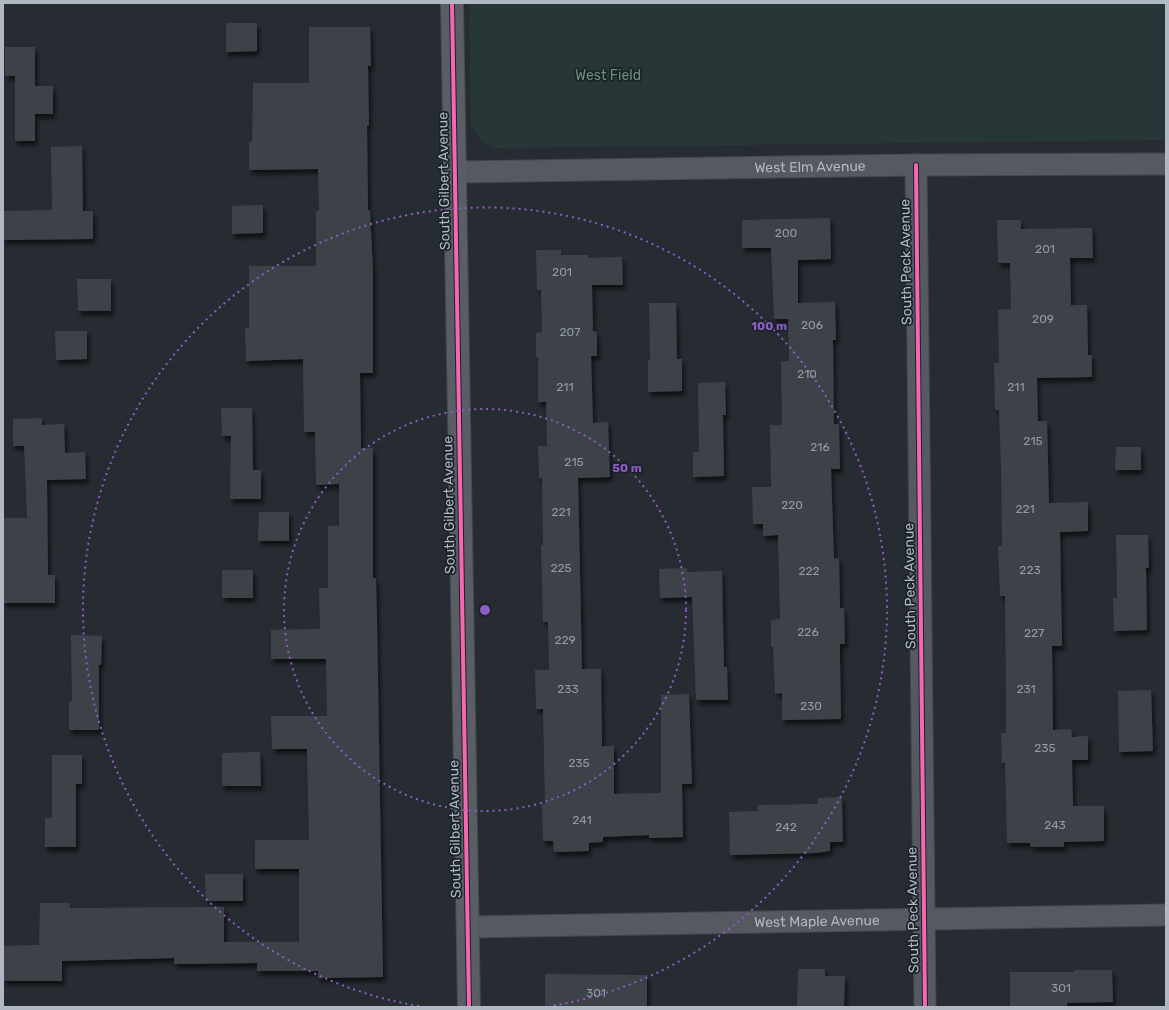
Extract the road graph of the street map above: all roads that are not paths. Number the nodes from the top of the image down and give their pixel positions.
1 (452, 3) edge
2 (916, 164) junction
3 (1166, 164) edge
4 (455, 172) junction
5 (1166, 915) edge
6 (924, 918) junction
7 (468, 926) junction
8 (469, 1007) edge
9 (925, 1007) edge

1 - 4 street, South Gilbert Avenue
2 - 3 street, West Elm Avenue
2 - 4 street, West Elm Avenue
2 - 6 street, South Peck Avenue
4 - 7 street, South Gilbert Avenue
5 - 6 street, West Maple Avenue
6 - 7 street, West Maple Avenue
6 - 9 street, South Peck Avenue
7 - 8 street, South Gilbert Avenue

